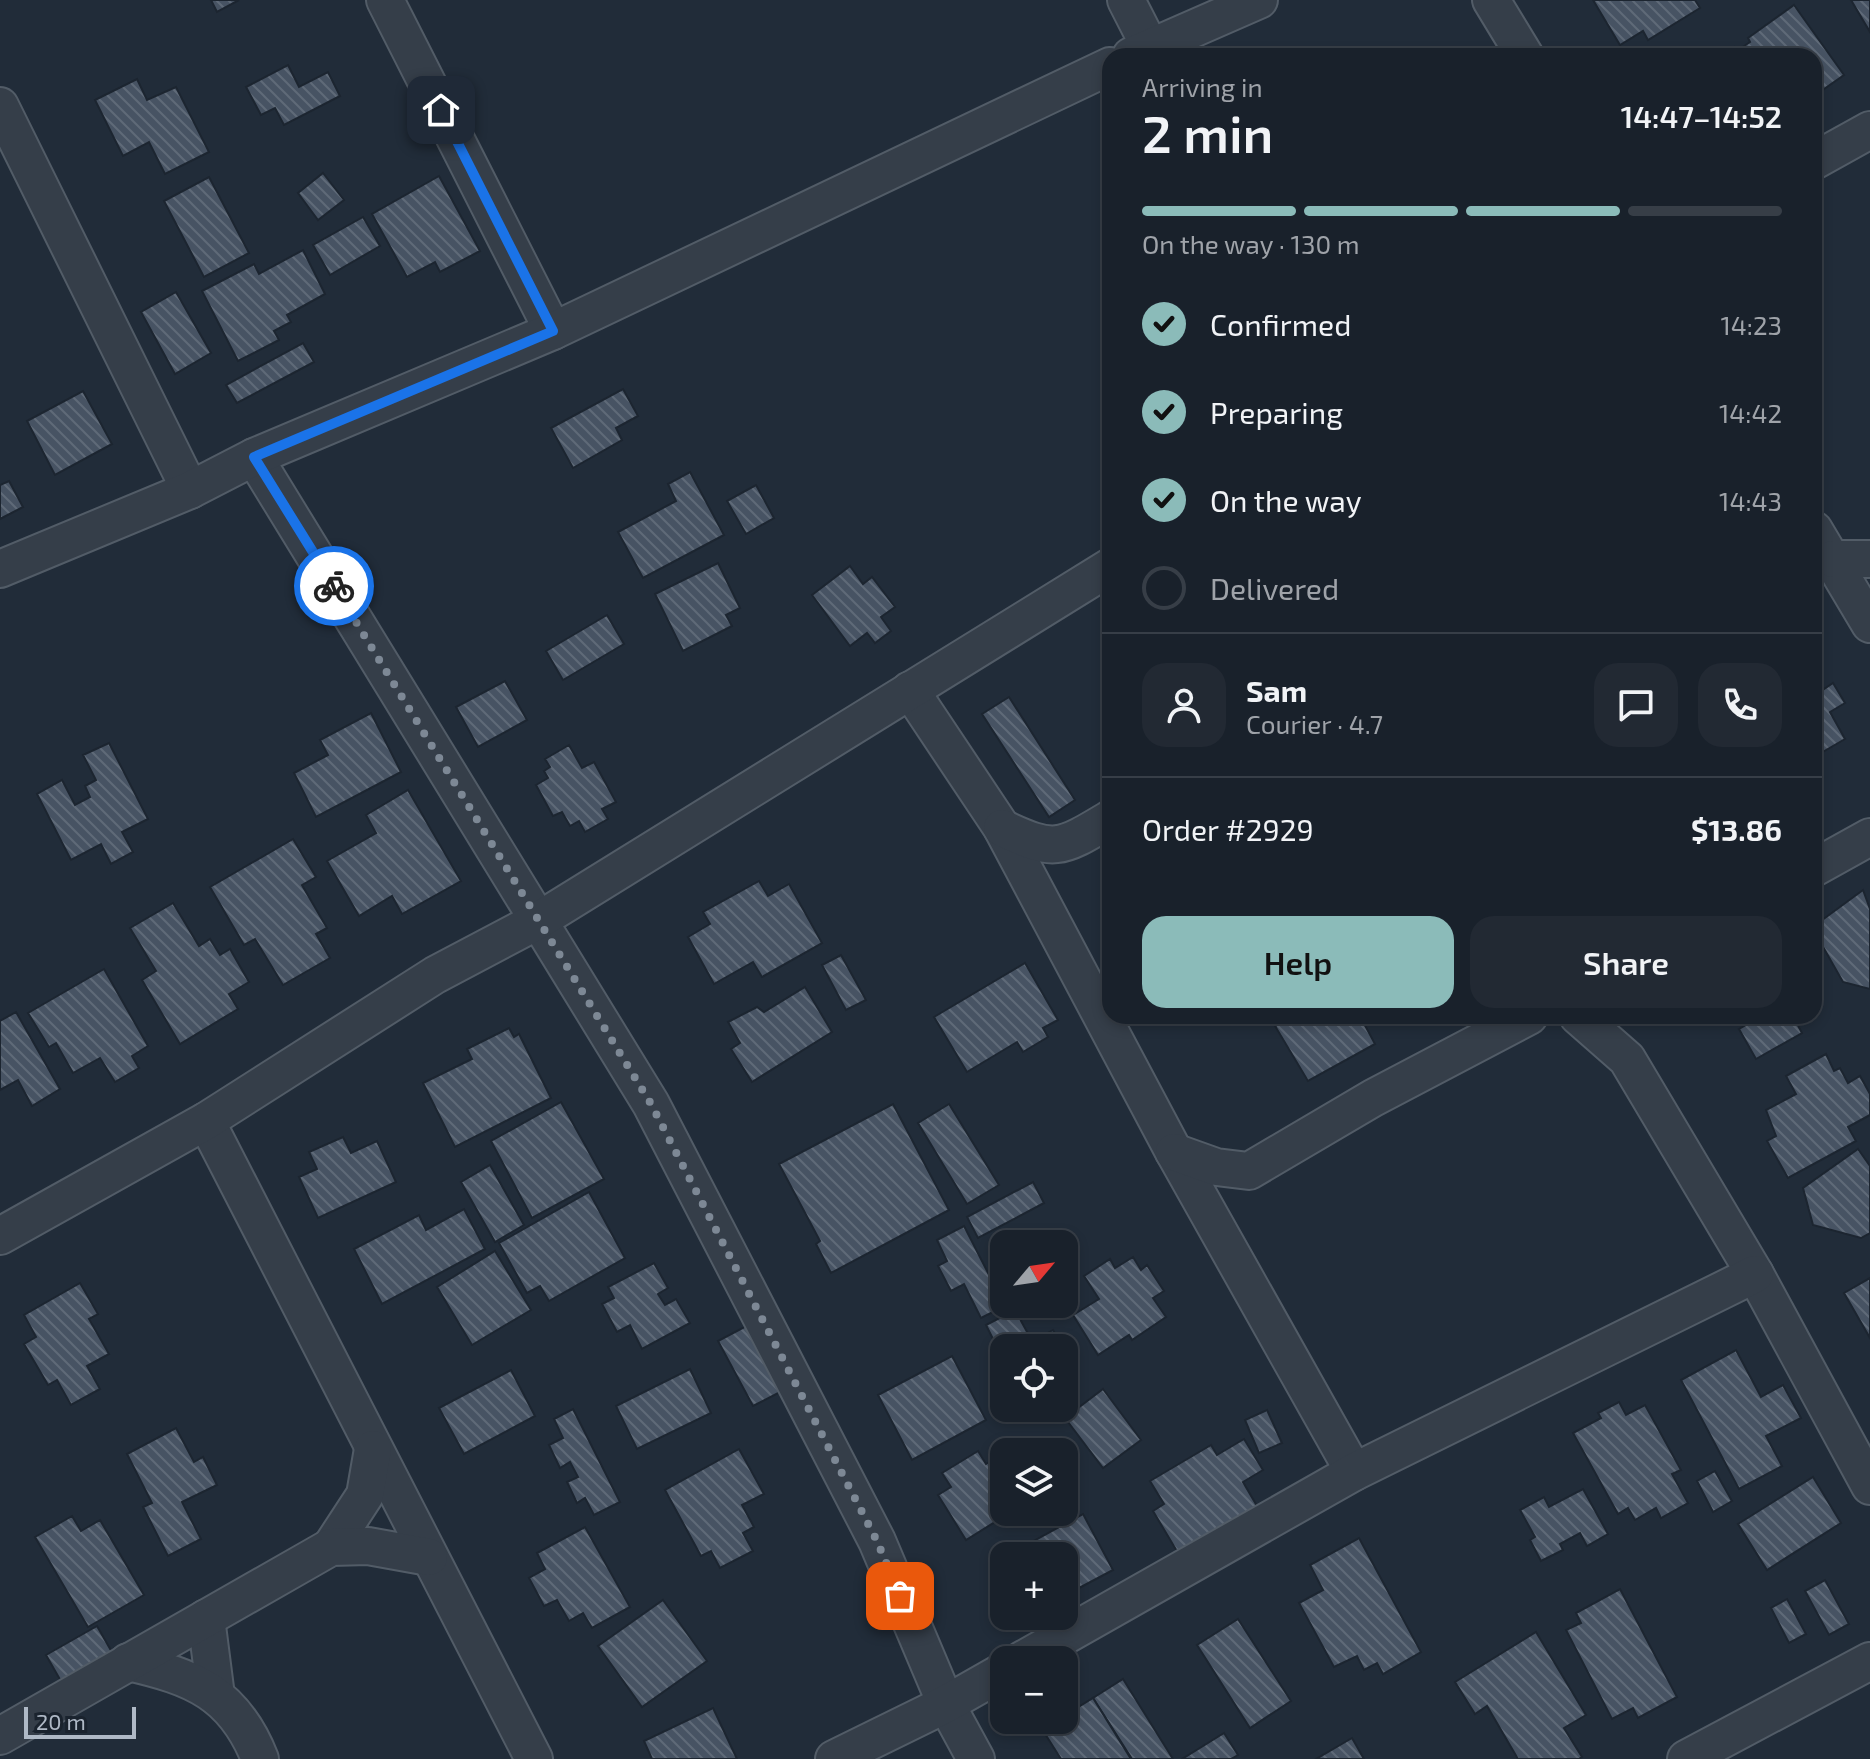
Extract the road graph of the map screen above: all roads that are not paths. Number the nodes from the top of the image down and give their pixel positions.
1 (385, 0) edge
2 (1126, 0) edge
3 (1259, 0) edge
4 (1491, 0) edge
5 (1140, 48) edge
6 (1148, 48) edge
7 (1520, 48) edge
8 (1102, 70) edge
9 (0, 106) edge
10 (1870, 130) edge
11 (1822, 157) edge
12 (553, 331) junction
13 (254, 457) junction
14 (190, 490) junction
15 (1823, 544) edge
16 (1870, 559) edge
17 (0, 569) edge
18 (1102, 572) edge
19 (1870, 624) edge
20 (910, 690) junction
21 (1102, 824) edge
22 (1002, 828) junction
23 (1870, 837) edge
24 (1822, 864) edge
25 (541, 919) junction
26 (1102, 1016) edge
27 (1106, 1024) edge
28 (1514, 1024) edge
29 (1587, 1024) edge
30 (206, 1121) junction
31 (1174, 1152) junction
32 (0, 1236) edge
33 (1755, 1274) junction
34 (373, 1449) junction
35 (1354, 1472) junction
36 (1870, 1486) edge
37 (331, 1547) junction
38 (429, 1557) junction
39 (206, 1618) junction
40 (1047, 1646) edge
41 (1870, 1661) edge
42 (128, 1662) junction
43 (990, 1679) edge
44 (216, 1696) junction
45 (946, 1704) junction
46 (0, 1736) edge
47 (260, 1759) edge
48 (534, 1759) edge
49 (834, 1759) edge
50 (976, 1759) edge
51 (1686, 1759) edge

1 - 12 street
2 - 5 street
3 - 6 street
4 - 7 street
8 - 12 street
9 - 14 street
10 - 11 street
12 - 13 street
13 - 14 street
13 - 25 street
14 - 17 street
15 - 16 street
15 - 19 street
18 - 20 street
20 - 22 street
20 - 25 street
21 - 22 street
22 - 26 street
23 - 24 street
25 - 30 street
25 - 45 street
27 - 31 street
28 - 31 street
29 - 33 street
30 - 32 street
30 - 34 street
31 - 35 street
33 - 35 street
33 - 36 street
34 - 37 street
34 - 38 street
35 - 40 street
37 - 38 street
37 - 39 street
38 - 48 street
39 - 42 street
39 - 44 street
41 - 51 street
42 - 44 street
42 - 46 street
43 - 45 street
44 - 47 street
45 - 49 street
45 - 50 street

